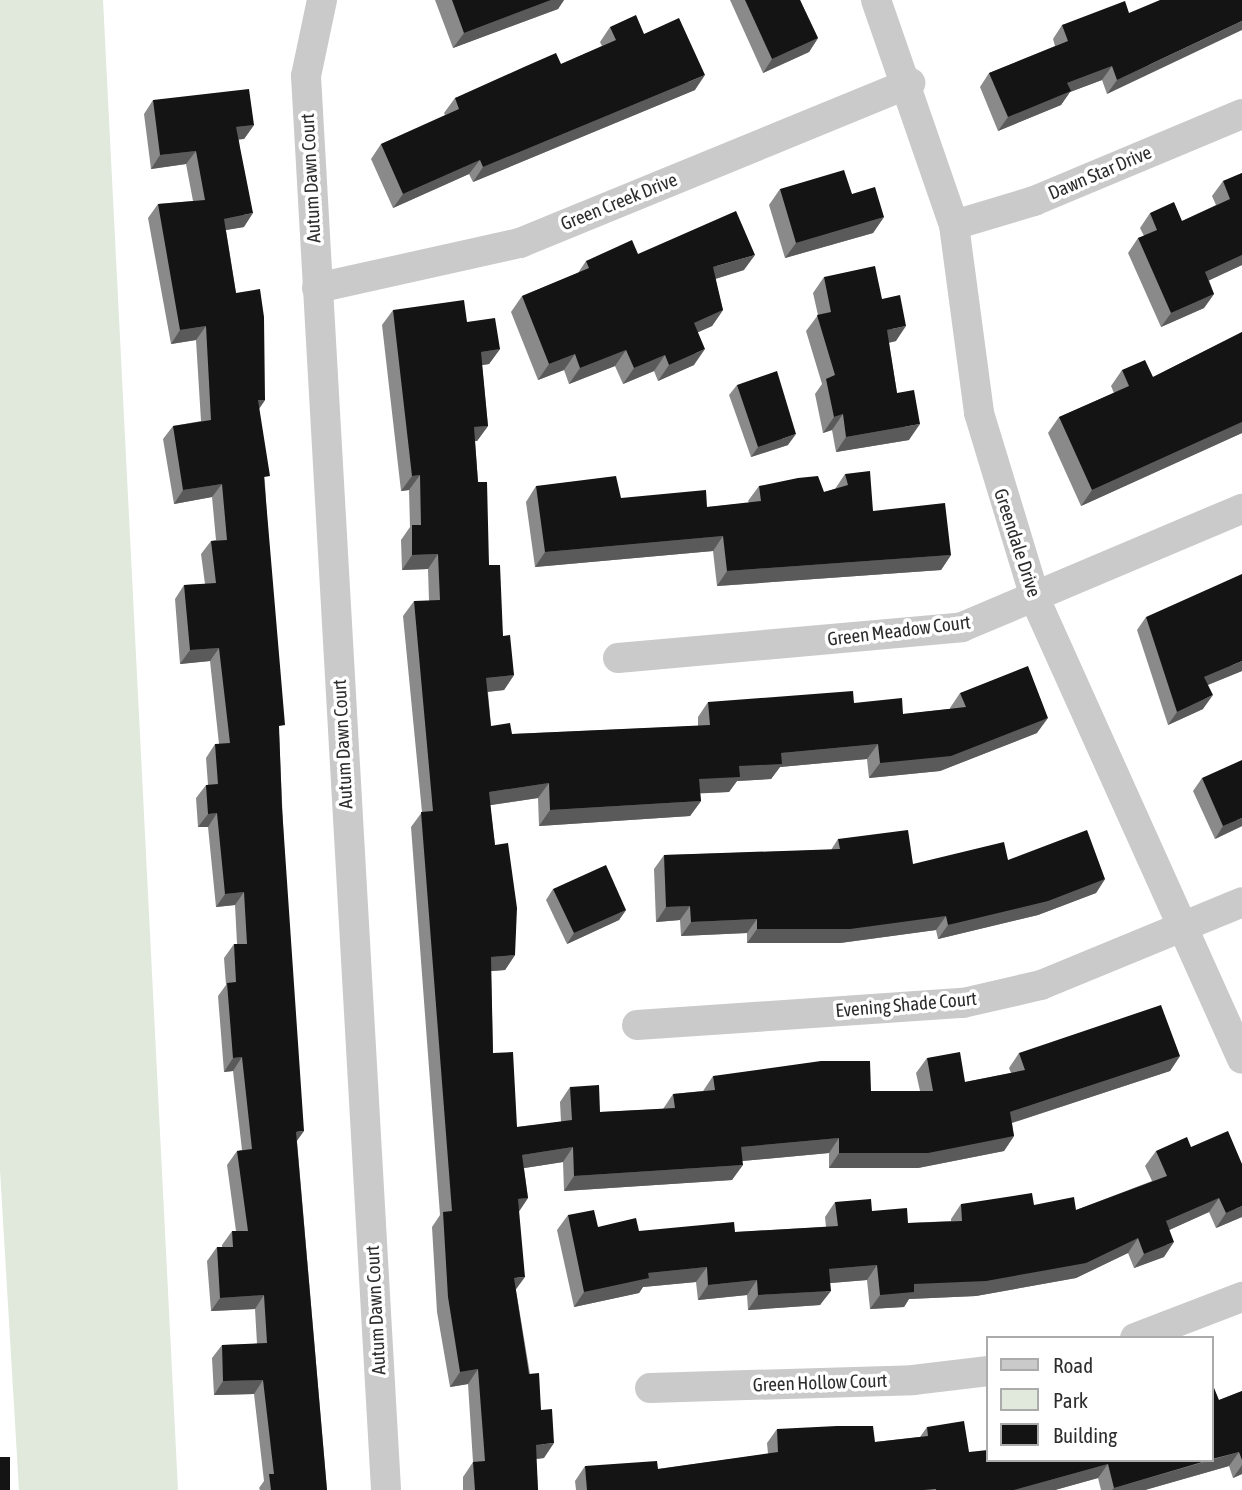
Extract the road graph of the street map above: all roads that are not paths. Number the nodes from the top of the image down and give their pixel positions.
1 (323, 0) edge
2 (876, 0) edge
3 (910, 83) junction
4 (1242, 114) edge
5 (954, 225) junction
6 (317, 288) junction
7 (1242, 509) edge
8 (1035, 601) junction
9 (618, 658) dead end
10 (1242, 902) edge
11 (1185, 927) junction
12 (636, 1025) dead end
13 (1242, 1059) edge
14 (1242, 1297) edge
15 (1141, 1336) edge
16 (986, 1371) edge
17 (650, 1388) dead end
18 (386, 1490) edge

1 - 6 street, Autum Dawn Court
2 - 3 street, Greendale Drive
3 - 5 street, Greendale Drive
3 - 6 street, Green Creek Drive
4 - 5 street, Dawn Star Drive
5 - 8 street, Greendale Drive
6 - 18 street, Autum Dawn Court
7 - 8 street, Green Meadow Court
8 - 9 street, Green Meadow Court
8 - 11 street, Greendale Drive
10 - 11 street, Evening Shade Court
11 - 12 street, Evening Shade Court
11 - 13 street, Greendale Drive
14 - 15 street
16 - 17 street, Green Hollow Court

